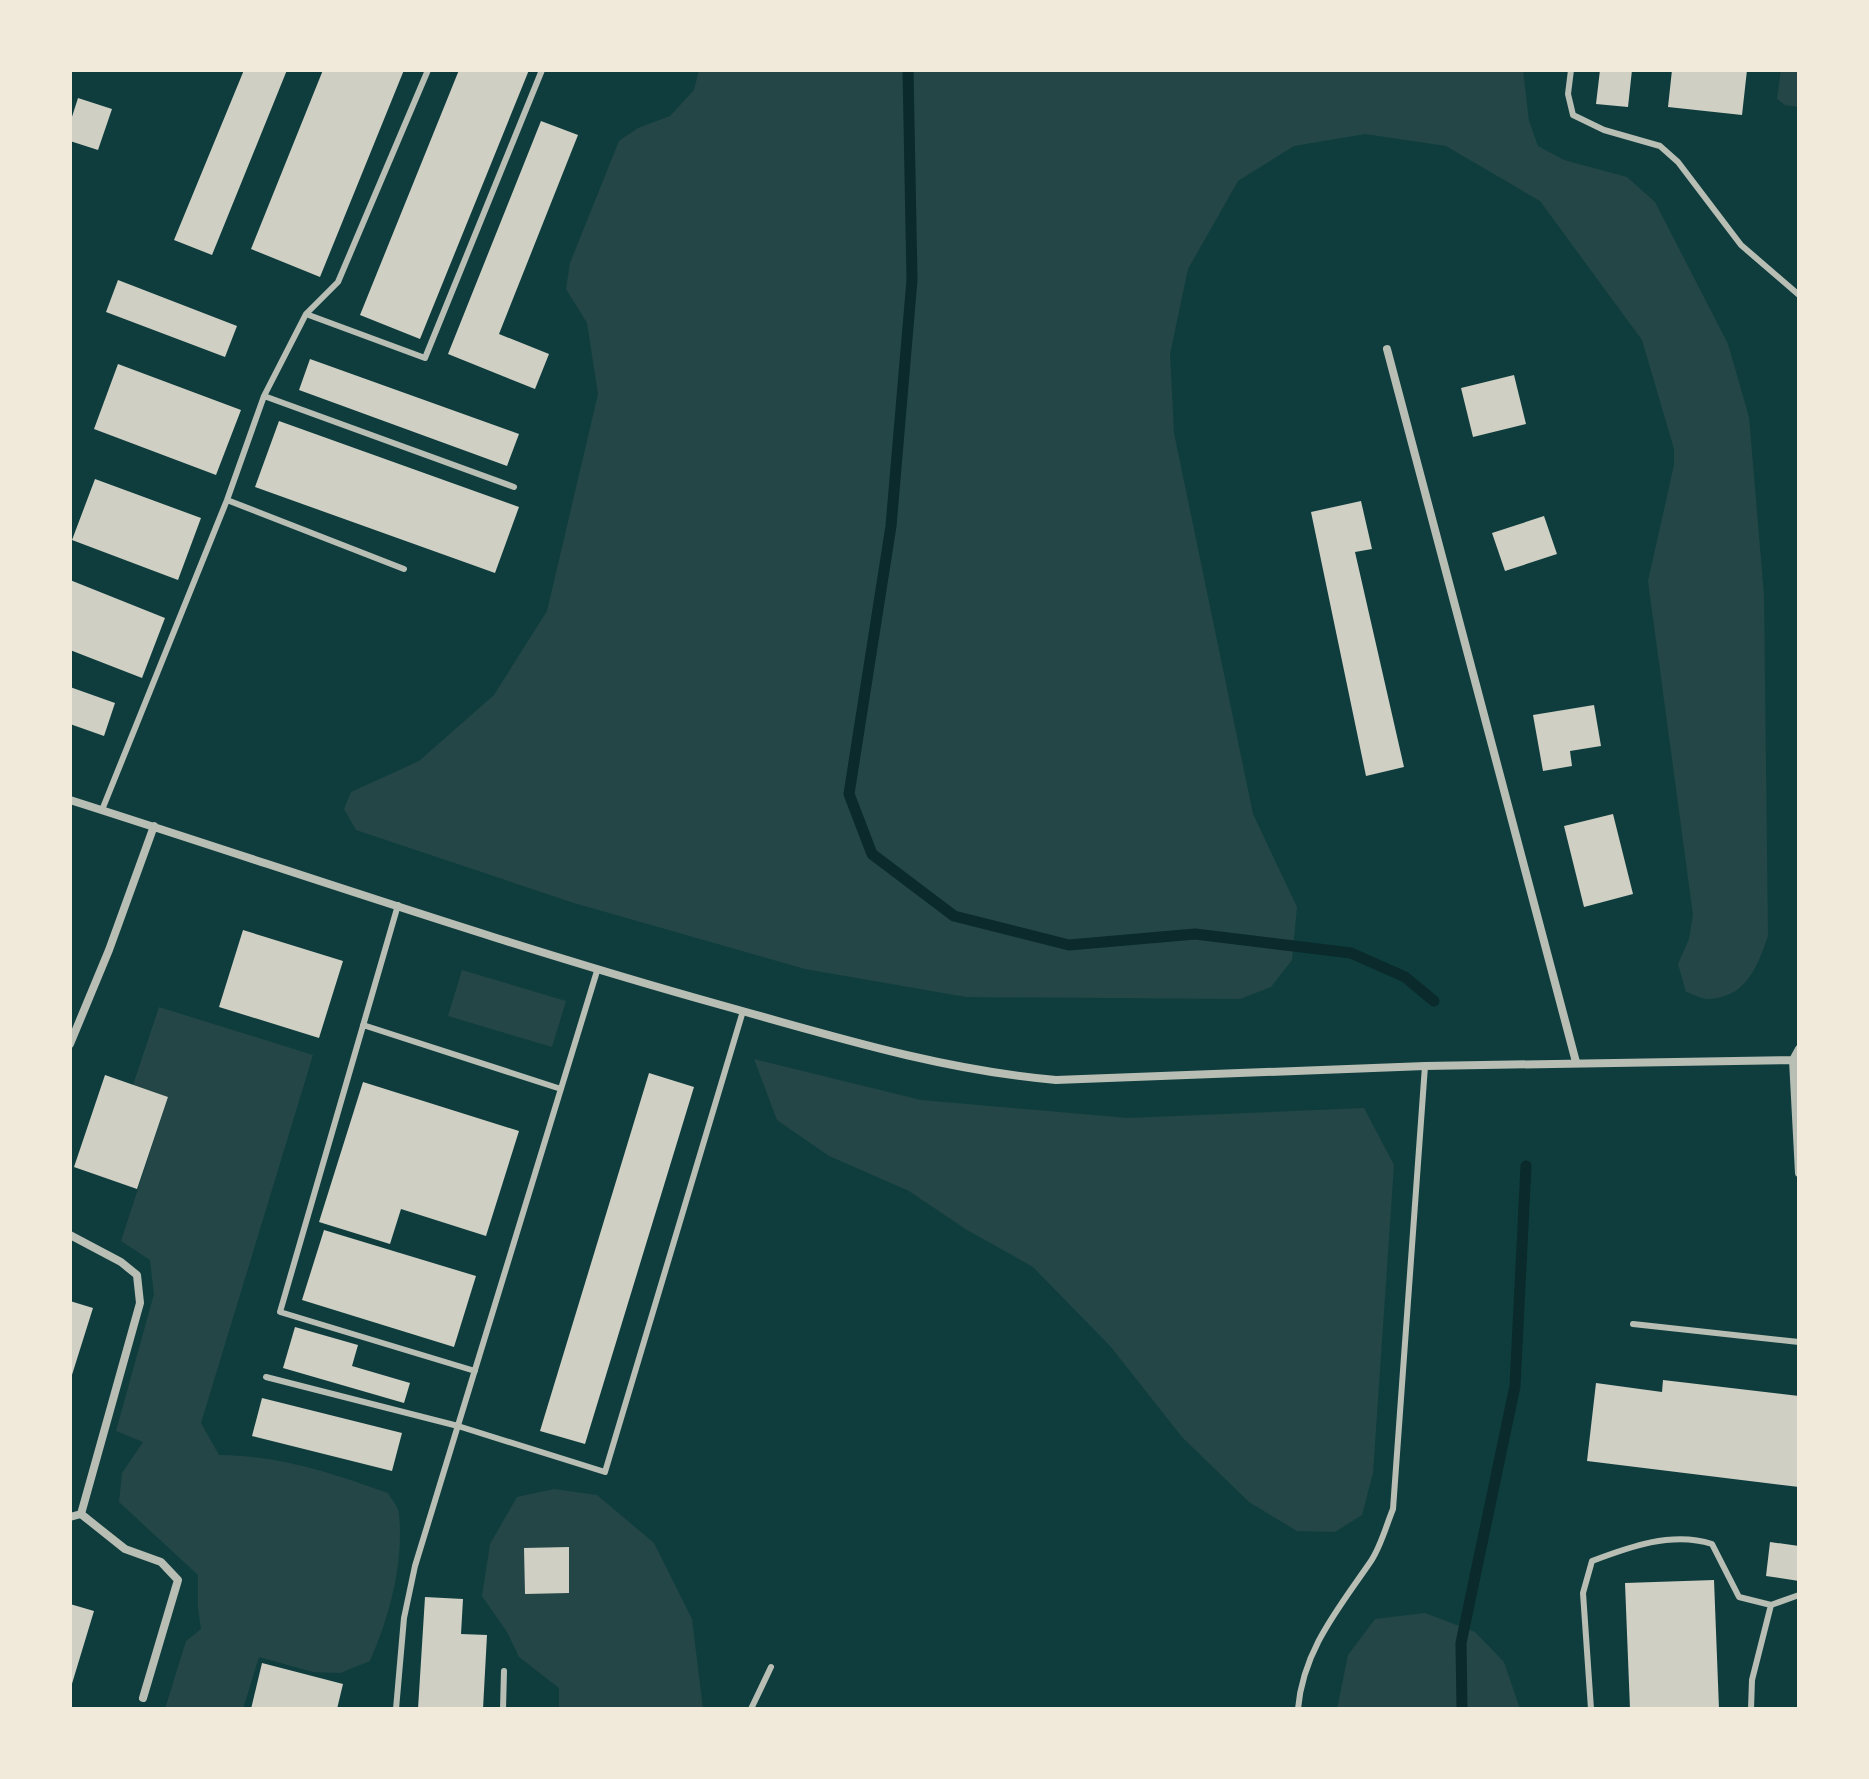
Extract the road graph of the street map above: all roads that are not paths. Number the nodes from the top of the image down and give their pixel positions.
1 (428, 70) edge
2 (542, 70) edge
3 (1571, 70) edge
4 (1799, 295) edge
5 (306, 314) junction
6 (1387, 349) dead end
7 (264, 396) junction
8 (514, 487) dead end
9 (227, 500) junction
10 (404, 569) dead end
11 (70, 800) edge
12 (102, 810) junction
13 (154, 826) junction
14 (398, 905) junction
15 (597, 971) junction
16 (743, 1011) junction
17 (363, 1025) junction
18 (70, 1044) edge
19 (1799, 1049) edge
20 (1793, 1060) junction
21 (1576, 1062) junction
22 (1425, 1066) junction
23 (561, 1089) junction
24 (1799, 1173) edge
25 (70, 1235) edge
26 (1633, 1324) dead end
27 (1799, 1342) edge
28 (475, 1371) junction
29 (266, 1377) dead end
30 (458, 1426) junction
31 (81, 1514) junction
32 (70, 1517) edge
33 (1799, 1595) edge
34 (1771, 1605) junction
35 (771, 1667) dead end
36 (504, 1671) dead end
37 (143, 1698) dead end
38 (396, 1709) edge
39 (503, 1709) edge
40 (751, 1709) edge
41 (1298, 1709) edge
42 (1591, 1709) edge
43 (1751, 1709) edge

1 - 5 lane
2 - 5 lane
3 - 4 lane
5 - 7 lane
6 - 21 street
7 - 8 lane
7 - 9 lane
9 - 10 lane
9 - 12 lane
11 - 12 street
12 - 13 street
13 - 14 street
13 - 18 street
14 - 15 street
14 - 17 lane
15 - 16 street
15 - 23 lane
16 - 22 street
16 - 30 lane
17 - 23 lane
17 - 28 lane
19 - 20 street
20 - 21 street
20 - 24 street
21 - 22 street
22 - 41 lane
23 - 28 lane
25 - 31 street
26 - 27 lane
28 - 30 lane
29 - 30 lane
30 - 38 lane
31 - 32 street
31 - 37 street
33 - 34 lane
34 - 42 lane
34 - 43 lane
35 - 40 lane
36 - 39 lane

